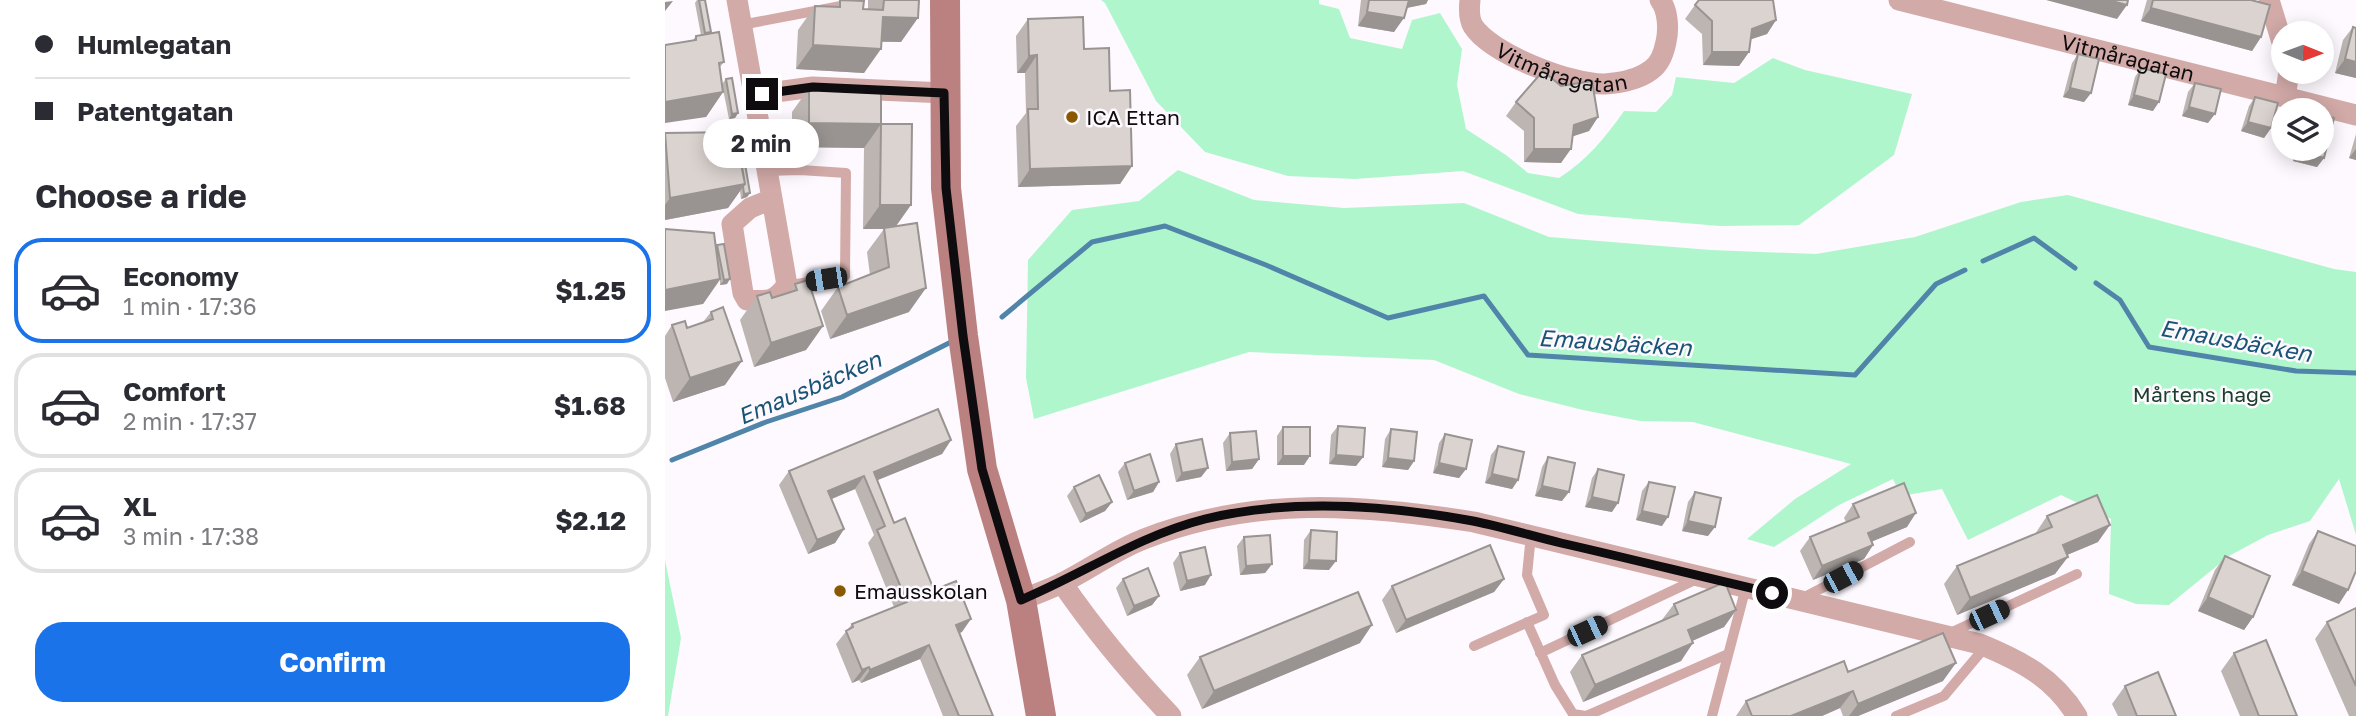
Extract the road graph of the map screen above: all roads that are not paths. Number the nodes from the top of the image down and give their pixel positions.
1 (847, 0) edge
2 (945, 0) edge
3 (1470, 0) edge
4 (1660, 0) edge
5 (1899, 0) edge
6 (2269, 0) edge
7 (735, 1) edge
8 (1931, 3) edge
9 (2275, 21) edge
10 (741, 25) junction
11 (2287, 84) edge
12 (944, 93) junction
13 (754, 95) junction
14 (2285, 97) junction
15 (2356, 115) edge
16 (767, 171) junction
17 (772, 199) junction
18 (787, 285) junction
19 (1531, 535) junction
20 (1910, 542) dead end
21 (2077, 574) dead end
22 (1703, 577) junction
23 (1062, 583) junction
24 (1746, 587) junction
25 (1021, 600) junction
26 (1799, 600) junction
27 (1527, 622) junction
28 (1945, 635) junction
29 (1473, 646) dead end
30 (1986, 646) junction
31 (1540, 653) junction
32 (1727, 654) junction
33 (1041, 716) edge
34 (1171, 716) edge
35 (1712, 716) edge
36 (1896, 716) edge
37 (2077, 716) edge

1 - 10 lane
2 - 12 street
3 - 4 street, Vitmåragatan
5 - 8 street, Vitmåragatan
6 - 9 street
7 - 10 street
8 - 14 street, Vitmåragatan
10 - 13 street
11 - 14 street
12 - 13 street
12 - 25 street
13 - 16 street
14 - 15 street, Vitmåragatan
16 - 17 street
16 - 18 lane
17 - 18 street
17 - 18 street
19 - 22 street
19 - 23 street
19 - 27 lane
20 - 26 lane
21 - 28 lane
22 - 24 street
22 - 31 lane
23 - 25 street
23 - 34 street
24 - 26 street
24 - 32 lane
25 - 33 street
26 - 28 street
27 - 29 lane
27 - 31 lane
28 - 30 street
30 - 36 lane
30 - 37 street
31 - 32 lane
32 - 35 lane

